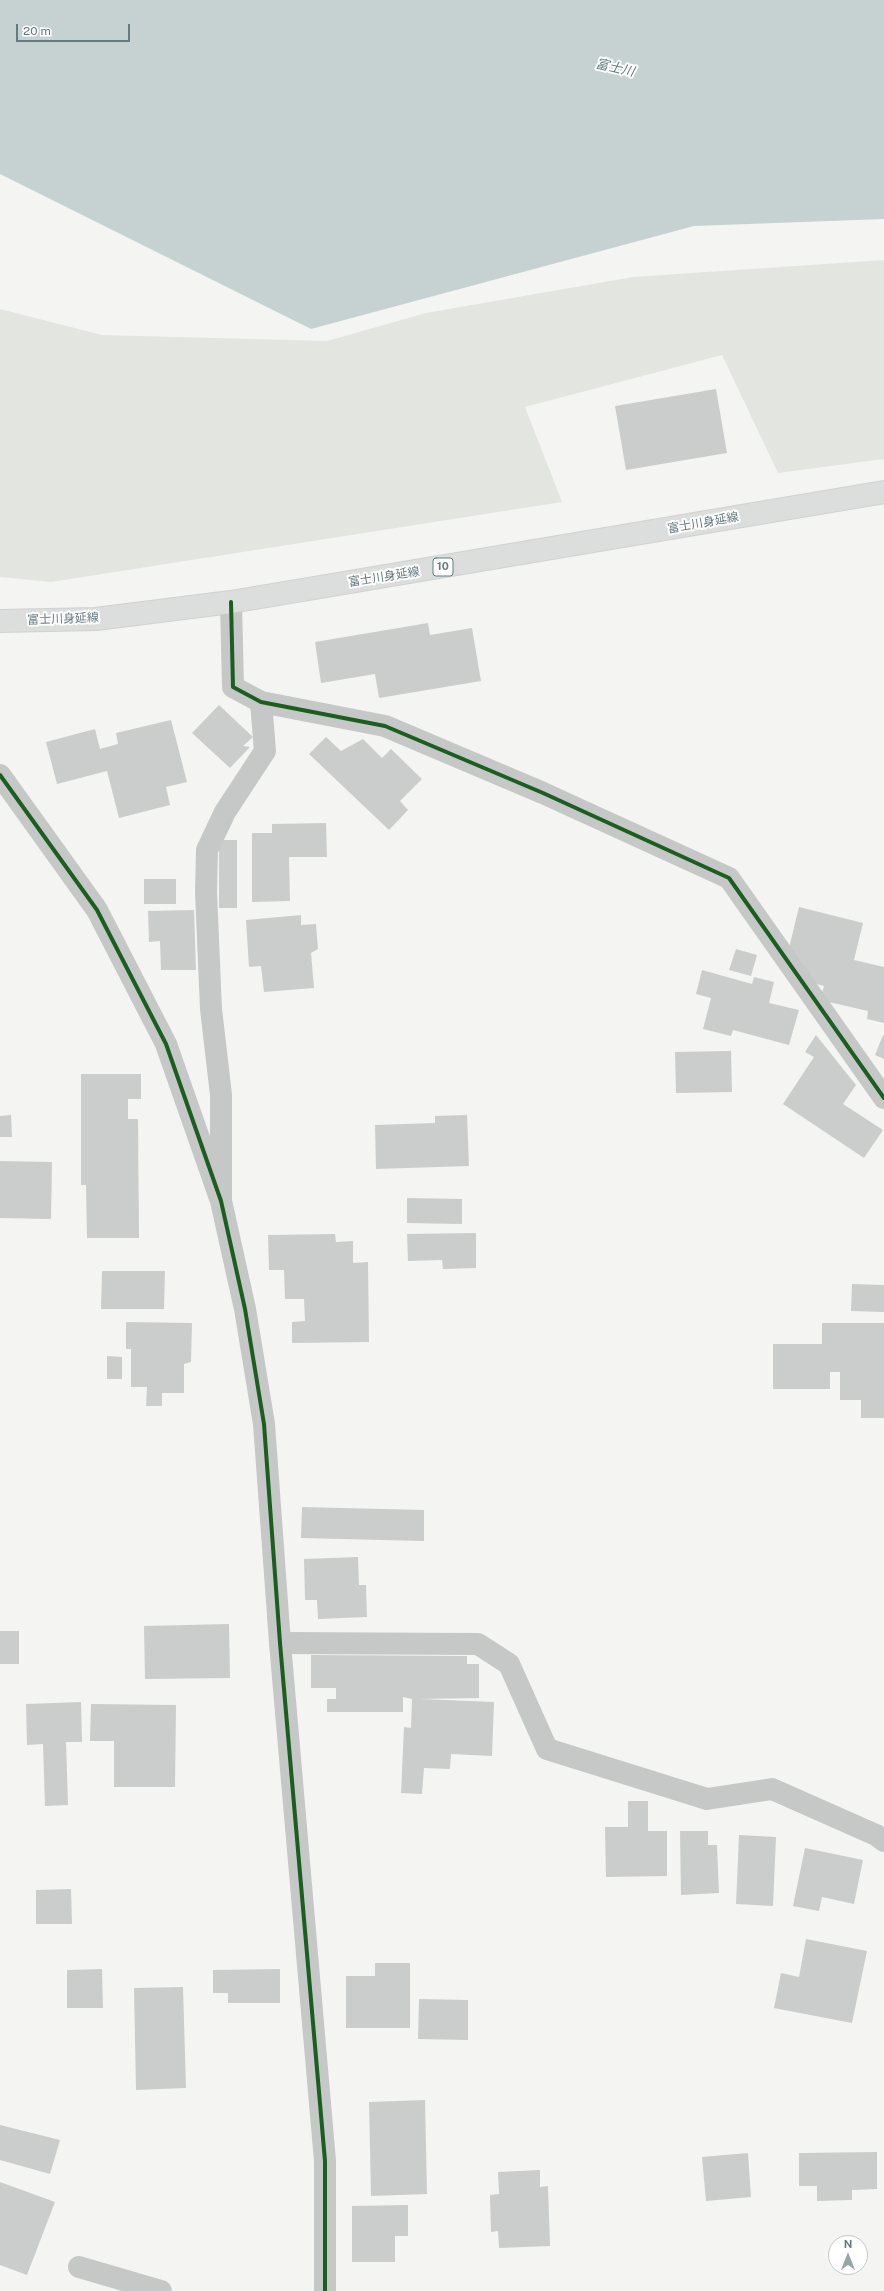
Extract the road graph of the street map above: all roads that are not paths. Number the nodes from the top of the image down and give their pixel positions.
1 (884, 492) edge
2 (231, 602) junction
3 (0, 621) edge
4 (261, 702) junction
5 (0, 775) edge
6 (884, 1098) edge
7 (221, 1201) junction
8 (280, 1643) junction
9 (884, 1841) edge
10 (78, 2267) dead end
11 (161, 2291) edge
12 (326, 2291) edge

1 - 2 main road, 富士川身延線 / 10
2 - 3 main road, 富士川身延線 / 10
2 - 4 street
4 - 6 street
4 - 7 street
5 - 7 street
7 - 8 street
8 - 9 street
8 - 12 street
10 - 11 street

